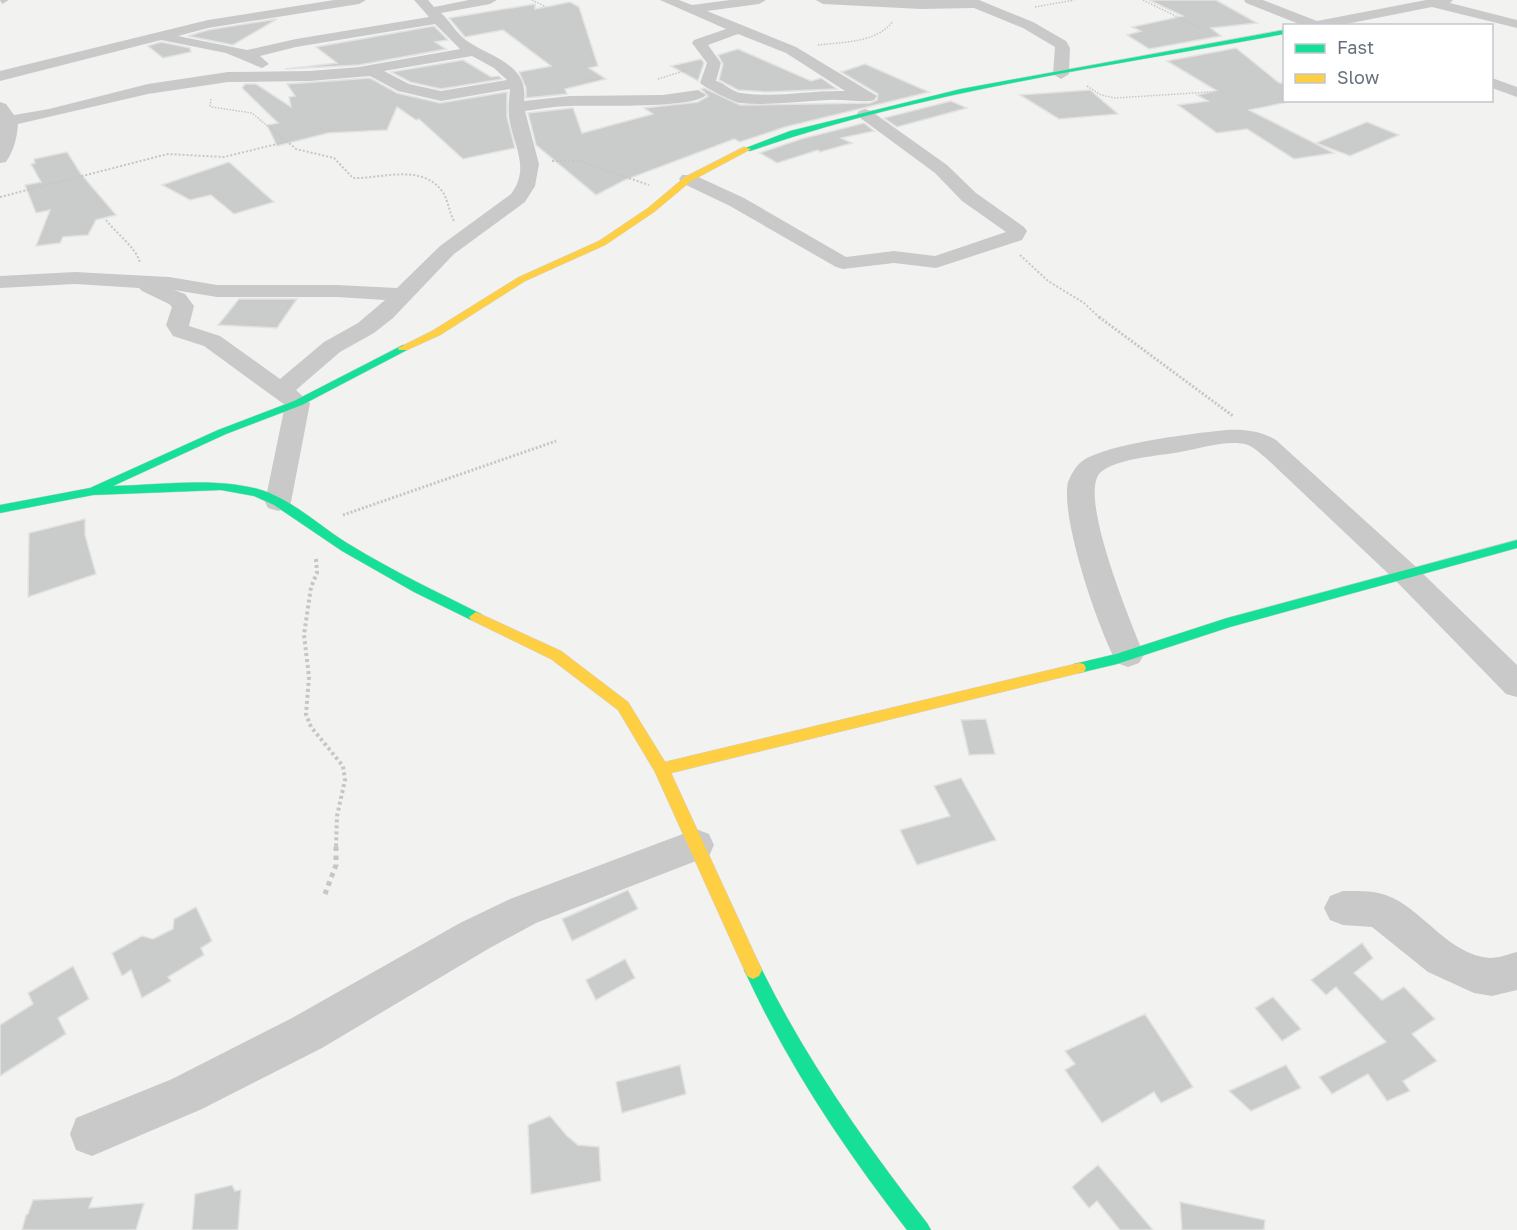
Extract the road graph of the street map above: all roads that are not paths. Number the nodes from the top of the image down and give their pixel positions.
1 (359, 0) edge
2 (490, 0) edge
3 (667, 0) edge
4 (759, 0) edge
5 (823, 0) edge
6 (1251, 0) edge
7 (1440, 1) edge
8 (972, 2) edge
9 (693, 9) junction
10 (430, 10) edge
11 (1312, 24) edge
12 (1320, 24) edge
13 (1517, 24) edge
14 (741, 28) junction
15 (1283, 32) edge
16 (160, 36) junction
17 (473, 51) junction
18 (244, 55) junction
19 (365, 70) junction
20 (1064, 73) junction
21 (0, 76) edge
22 (271, 76) junction
23 (517, 83) junction
24 (1493, 84) edge
25 (1517, 92) edge
26 (698, 95) dead end
27 (867, 105) junction
28 (0, 107) edge
29 (516, 107) junction
30 (891, 107) joint
31 (10, 121) junction
32 (0, 158) edge
33 (688, 179) junction
34 (144, 281) junction
35 (0, 282) edge
36 (401, 295) junction
37 (290, 397) junction
38 (93, 491) junction
39 (278, 502) junction
40 (0, 509) edge
41 (1517, 544) edge
42 (1406, 573) junction
43 (1128, 655) junction
44 (1517, 685) edge
45 (661, 769) junction
46 (696, 845) junction
47 (1343, 908) dead end
48 (1517, 971) edge
49 (92, 1134) dead end
50 (920, 1230) edge

1 - 16 street
2 - 10 street
3 - 9 street
4 - 9 street
5 - 8 street
6 - 11 street
7 - 12 street
7 - 13 street
8 - 20 street
9 - 14 street
10 - 17 street
10 - 18 street
14 - 27 street
14 - 27 street
15 - 20 street
16 - 18 street
16 - 21 street
17 - 19 street
17 - 23 street
18 - 22 street
19 - 22 street
19 - 23 street
20 - 30 street
22 - 31 street
23 - 29 street
24 - 25 street
26 - 29 street
27 - 30 street
27 - 33 street
27 - 33 street
28 - 31 street
29 - 36 street
31 - 32 street
33 - 37 street
34 - 35 street
34 - 36 street
34 - 37 street
36 - 37 street
37 - 38 street
37 - 39 street
38 - 39 street
38 - 40 street
39 - 45 street
41 - 42 street
42 - 43 street
42 - 43 street
42 - 44 street
43 - 45 street
45 - 46 street
46 - 49 street
46 - 50 street
47 - 48 street

